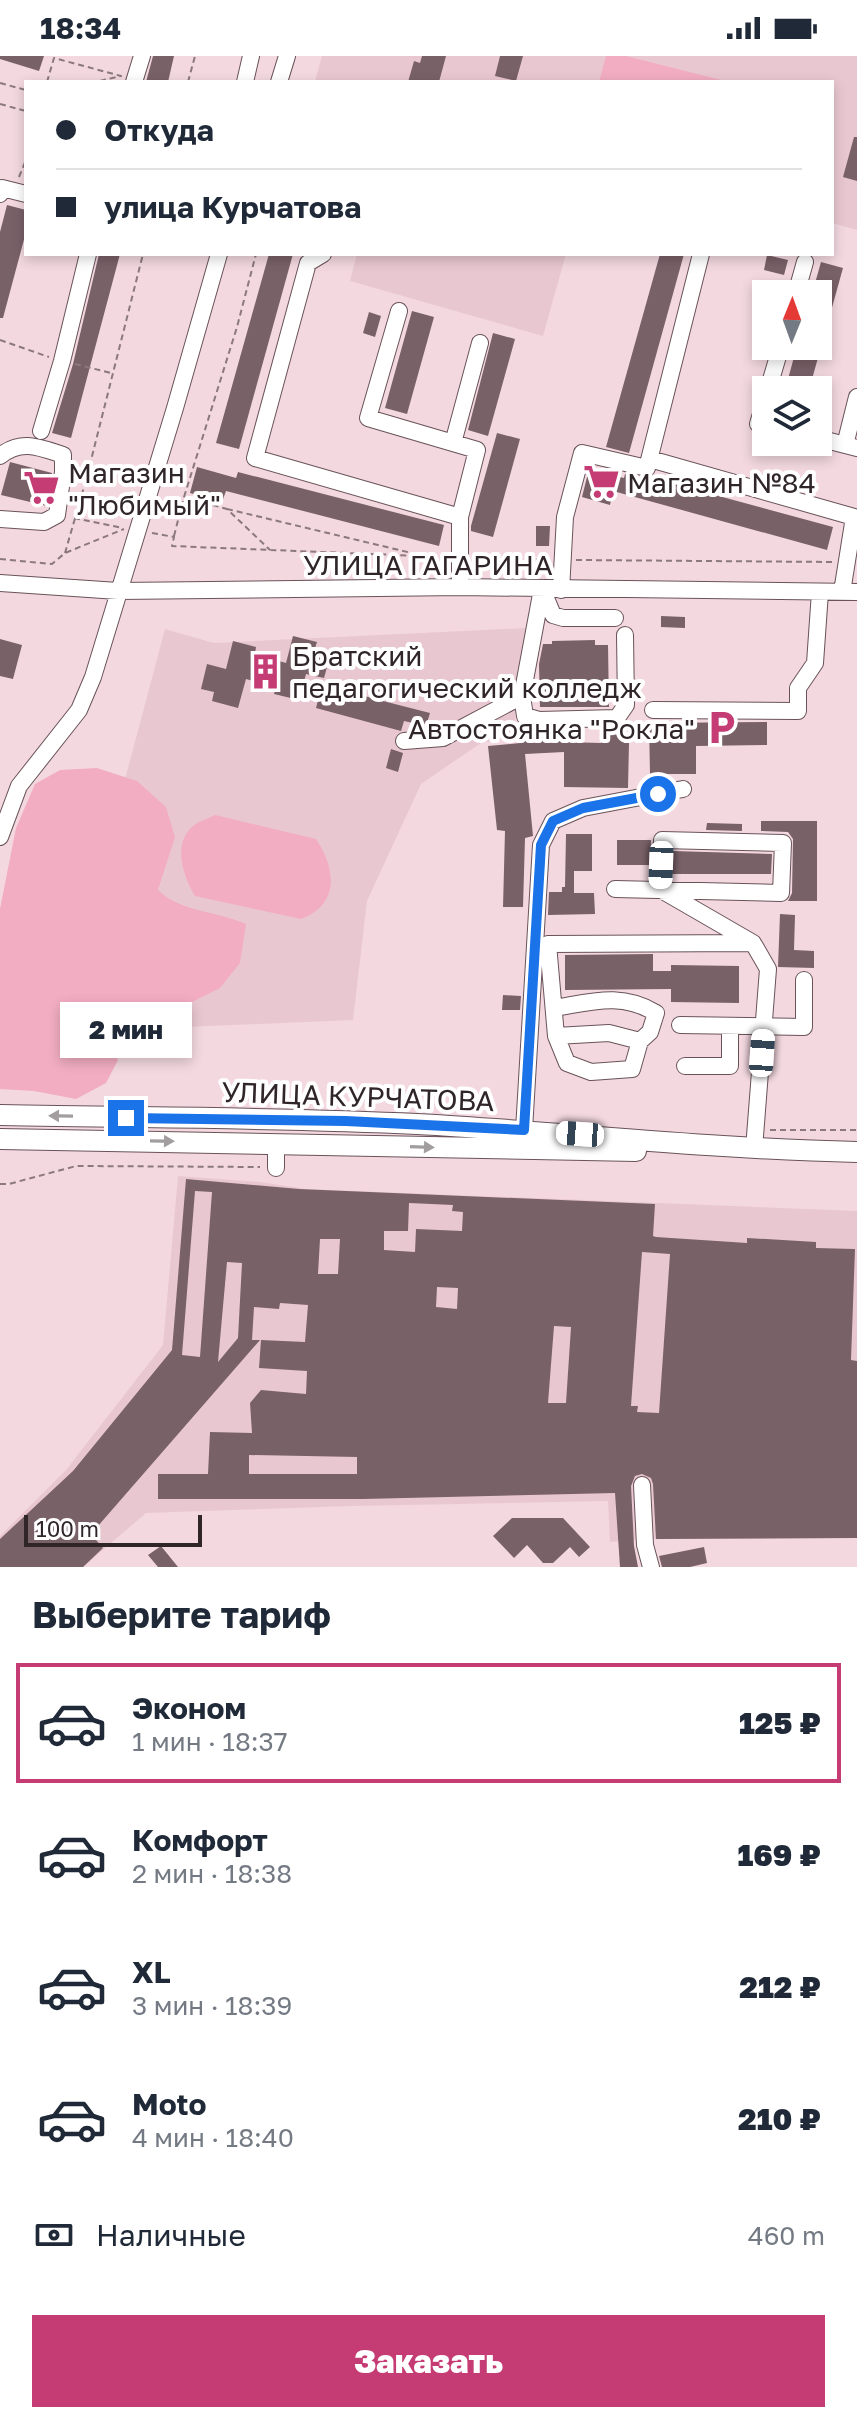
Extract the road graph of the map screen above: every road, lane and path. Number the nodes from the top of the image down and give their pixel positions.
1 (142, 56) edge
2 (195, 56) edge
3 (251, 56) edge
4 (287, 56) edge
5 (48, 80) edge
6 (104, 80) edge
7 (135, 80) edge
8 (189, 80) edge
9 (245, 80) edge
10 (280, 80) edge
11 (0, 83) edge
12 (24, 89) edge
13 (0, 104) edge
14 (24, 110) edge
15 (24, 166) edge
16 (5, 189) edge
17 (24, 194) edge
18 (88, 256) edge
19 (142, 256) edge
20 (218, 256) edge
21 (255, 256) edge
22 (320, 256) edge
23 (701, 256) edge
24 (805, 262) dead end
25 (800, 280) edge
26 (399, 311) dead end
27 (480, 343) dead end
28 (857, 397) edge
29 (41, 431) dead end
30 (453, 443) junction
31 (851, 447) edge
32 (0, 456) edge
33 (650, 459) junction
34 (184, 497) junction
35 (227, 509) junction
36 (855, 510) edge
37 (460, 517) junction
38 (74, 518) junction
39 (0, 519) edge
40 (137, 530) junction
41 (174, 537) junction
42 (270, 550) junction
43 (65, 553) junction
44 (426, 556) junction
45 (459, 557) junction
46 (0, 559) edge
47 (563, 560) junction
48 (847, 562) junction
49 (0, 583) edge
50 (460, 587) junction
51 (542, 589) junction
52 (561, 590) junction
53 (118, 591) junction
54 (820, 592) junction
55 (850, 592) edge
56 (615, 618) dead end
57 (625, 635) dead end
58 (522, 696) junction
59 (653, 710) dead end
60 (404, 741) dead end
61 (683, 789) dead end
62 (0, 837) edge
63 (615, 889) dead end
64 (660, 889) junction
65 (753, 943) junction
66 (804, 980) dead end
67 (554, 1008) junction
68 (680, 1025) dead end
69 (730, 1026) junction
70 (764, 1027) junction
71 (556, 1036) junction
72 (640, 1041) junction
73 (685, 1066) dead end
74 (0, 1115) edge
75 (346, 1121) junction
76 (524, 1130) junction
77 (857, 1130) edge
78 (0, 1139) edge
79 (25, 1139) junction
80 (755, 1140) junction
81 (276, 1143) junction
82 (345, 1144) junction
83 (857, 1152) edge
84 (0, 1153) edge
85 (276, 1168) joint
86 (0, 1184) edge
87 (642, 1485) dead end
88 (651, 1567) edge

1 - 7 street
2 - 8 path
3 - 9 street
4 - 10 street
5 - 6 path
11 - 12 path
13 - 14 path
15 - 16 path
16 - 17 street
18 - 29 street
19 - 38 path
20 - 40 street
21 - 34 path
22 - 37 street
23 - 33 street
24 - 25 street
26 - 30 street
27 - 30 street
28 - 31 street
30 - 37 street
32 - 39 street
33 - 36 street
33 - 47 street
34 - 35 path
34 - 41 path
35 - 42 path
35 - 44 path
36 - 48 street
37 - 45 street
38 - 43 path
38 - 43 path
40 - 41 path
40 - 53 street
41 - 42 path
42 - 44 path
43 - 46 path
44 - 45 path
45 - 47 path
45 - 50 street
47 - 48 path
47 - 52 street
48 - 55 street
49 - 53 street, УЛИЦА ГАГАРИНА
50 - 51 street, УЛИЦА ГАГАРИНА
50 - 53 street, УЛИЦА ГАГАРИНА
51 - 52 street, УЛИЦА ГАГАРИНА
51 - 56 street
51 - 58 street
52 - 54 street, УЛИЦА ГАГАРИНА
53 - 62 street
54 - 55 street, УЛИЦА ГАГАРИНА
54 - 59 street
57 - 58 street
58 - 60 street
61 - 76 street
63 - 64 street
64 - 64 street
64 - 65 street
65 - 67 street
65 - 70 street
66 - 70 street
67 - 71 street
67 - 72 street
68 - 69 street
69 - 70 street
69 - 73 street
70 - 80 street
71 - 72 street
71 - 72 street
75 -> 74 main road, УЛИЦА КУРЧАТОВА
75 - 76 main road, УЛИЦА КУРЧАТОВА
75 - 82 main road
76 - 80 main road, УЛИЦА КУРЧАТОВА
77 - 80 path
78 - 79 main road
79 -> 81 main road
79 - 84 street
82 -> 80 main road
80 - 83 main road, УЛИЦА КУРЧАТОВА
81 - 82 main road
81 - 85 street
85 - 86 path
87 - 88 street

